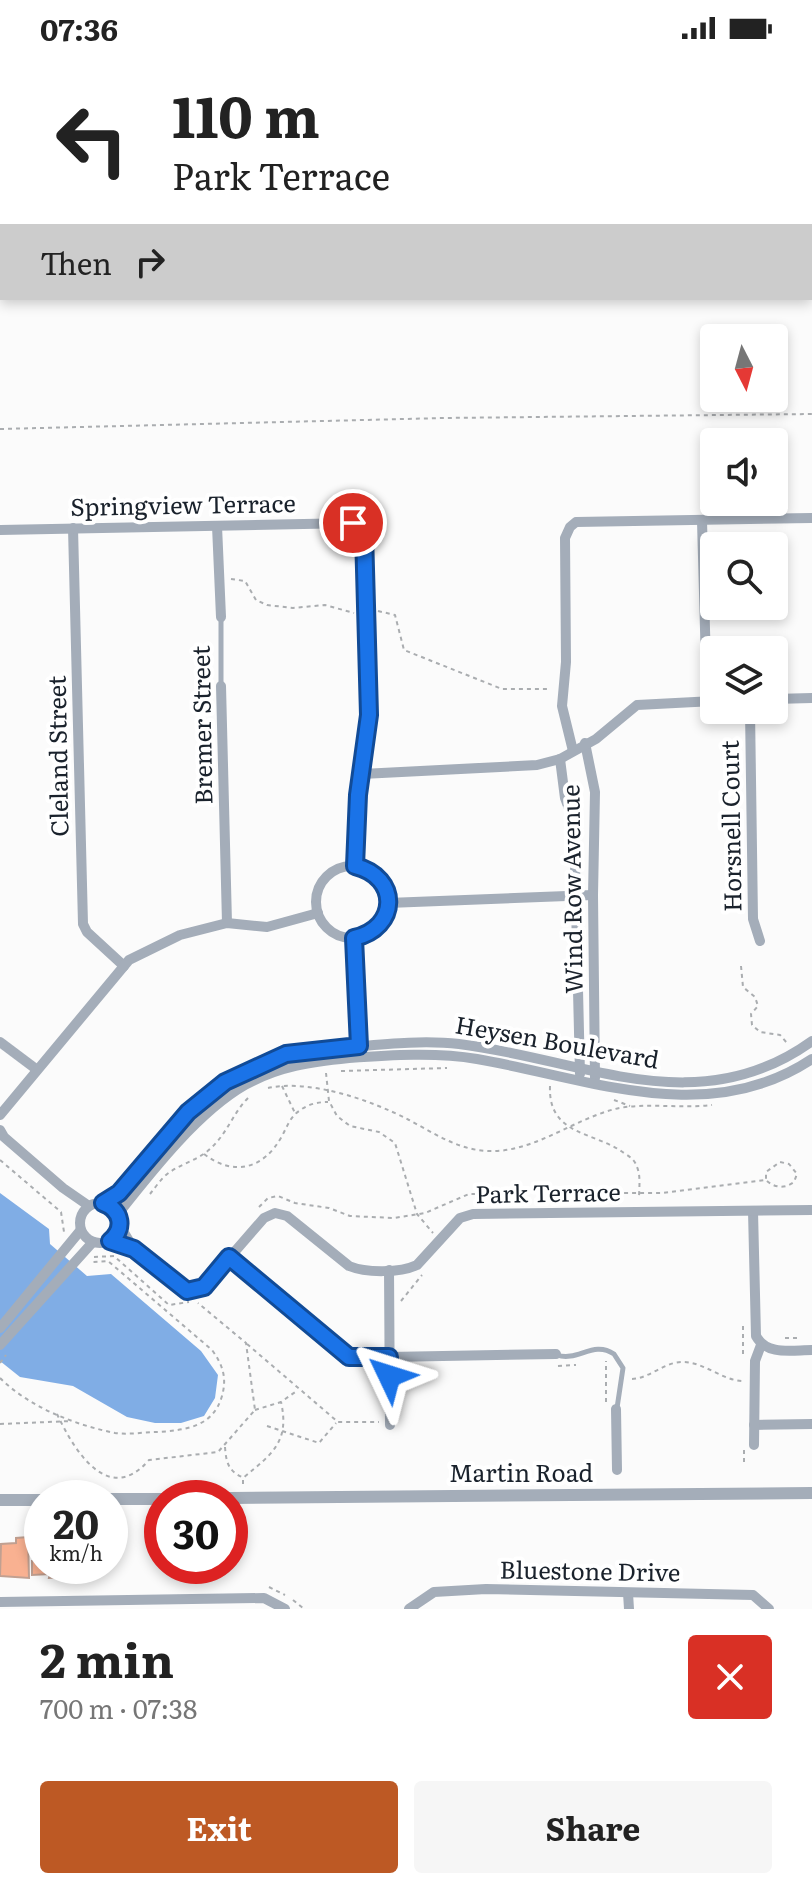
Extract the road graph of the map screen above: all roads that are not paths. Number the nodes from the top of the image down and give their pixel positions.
1 (812, 518) edge
2 (702, 521) junction
3 (217, 526) junction
4 (73, 528) junction
5 (0, 530) edge
6 (221, 617) joint
7 (708, 636) edge
8 (221, 686) joint
9 (812, 698) edge
10 (788, 699) edge
11 (700, 702) edge
12 (750, 724) edge
13 (585, 743) junction
14 (573, 751) junction
15 (560, 759) junction
16 (362, 774) junction
17 (355, 866) junction
18 (577, 895) junction
19 (593, 895) junction
20 (388, 903) junction
21 (318, 913) junction
22 (227, 923) junction
23 (354, 938) junction
24 (760, 941) dead end
25 (124, 966) junction
26 (812, 1041) edge
27 (0, 1042) edge
28 (360, 1052) junction
29 (812, 1059) edge
30 (36, 1069) junction
31 (595, 1071) junction
32 (580, 1074) junction
33 (595, 1084) junction
34 (0, 1115) edge
35 (0, 1130) edge
36 (63, 1188) junction
37 (103, 1203) junction
38 (89, 1206) junction
39 (812, 1210) edge
40 (753, 1211) junction
41 (81, 1215) junction
42 (119, 1220) junction
43 (80, 1231) junction
44 (110, 1241) junction
45 (92, 1243) junction
46 (134, 1249) junction
47 (229, 1257) junction
48 (389, 1270) junction
49 (0, 1328) edge
50 (0, 1345) edge
51 (761, 1345) junction
52 (812, 1350) edge
53 (556, 1354) joint
54 (389, 1357) junction
55 (616, 1409) joint
56 (384, 1423) road end
57 (812, 1424) edge
58 (754, 1425) junction
59 (754, 1445) dead end
60 (617, 1470) dead end
61 (812, 1493) edge
62 (248, 1498) edge
63 (0, 1500) edge
64 (24, 1500) edge
65 (628, 1593) junction
66 (0, 1602) edge
67 (285, 1609) edge
68 (409, 1609) edge
69 (629, 1609) edge
70 (769, 1609) edge

1 - 2 street, Wind Row Avenue
2 - 7 street
2 - 14 street, Wind Row Avenue
3 - 4 street, Springview Terrace
3 - 6 street, Bremer Street
3 - 16 street, Springview Terrace
4 - 5 street, Springview Terrace
4 - 25 street, Cleland Street
6 - 8 lane, Bremer Street
8 - 22 street, Bremer Street
9 - 10 street
11 - 13 street
12 - 24 street, Horsnell Court
13 - 14 street
13 - 19 street, Wind Row Avenue
14 - 15 street
15 - 16 street
15 - 18 street, Wind Row Avenue
16 - 17 street, Springview Terrace
17 - 20 street
17 - 21 street
18 - 19 street
18 - 20 street
18 - 32 street, Wind Row Avenue
19 - 31 street, Wind Row Avenue
20 - 23 street
21 - 22 street
21 - 23 street
22 - 25 street
23 - 28 street
25 - 30 street
26 - 31 street, Heysen Boulevard
27 - 30 street
28 - 32 street, Heysen Boulevard
28 - 32 street, Heysen Boulevard
28 - 37 street, Heysen Boulevard
28 - 42 street, Heysen Boulevard
29 - 33 street, Heysen Boulevard
30 - 34 street
31 - 32 street, Heysen Boulevard
31 - 33 street, Wind Row Avenue
32 - 33 street, Heysen Boulevard
35 - 36 street
36 - 38 street
36 - 41 street
37 - 38 street
37 - 42 street
38 - 41 street
39 - 40 street, Park Terrace
40 - 48 street, Park Terrace
40 - 51 street
41 - 43 street
42 - 44 street
42 - 46 street
43 - 45 street
43 - 49 street
44 - 45 street
44 - 46 street
45 - 50 street
46 - 47 street, Park Terrace
47 - 48 street, Park Terrace
47 - 54 lane
48 - 54 street
51 - 52 street
51 - 58 street
53 - 54 street
53 - 55 lane
54 - 56 street
55 - 60 street
57 - 58 street
58 - 59 street
61 - 62 street, Martin Road
63 - 64 street
65 - 68 street, Bluestone Drive
65 - 69 street
65 - 70 street, Bluestone Drive
66 - 67 street

